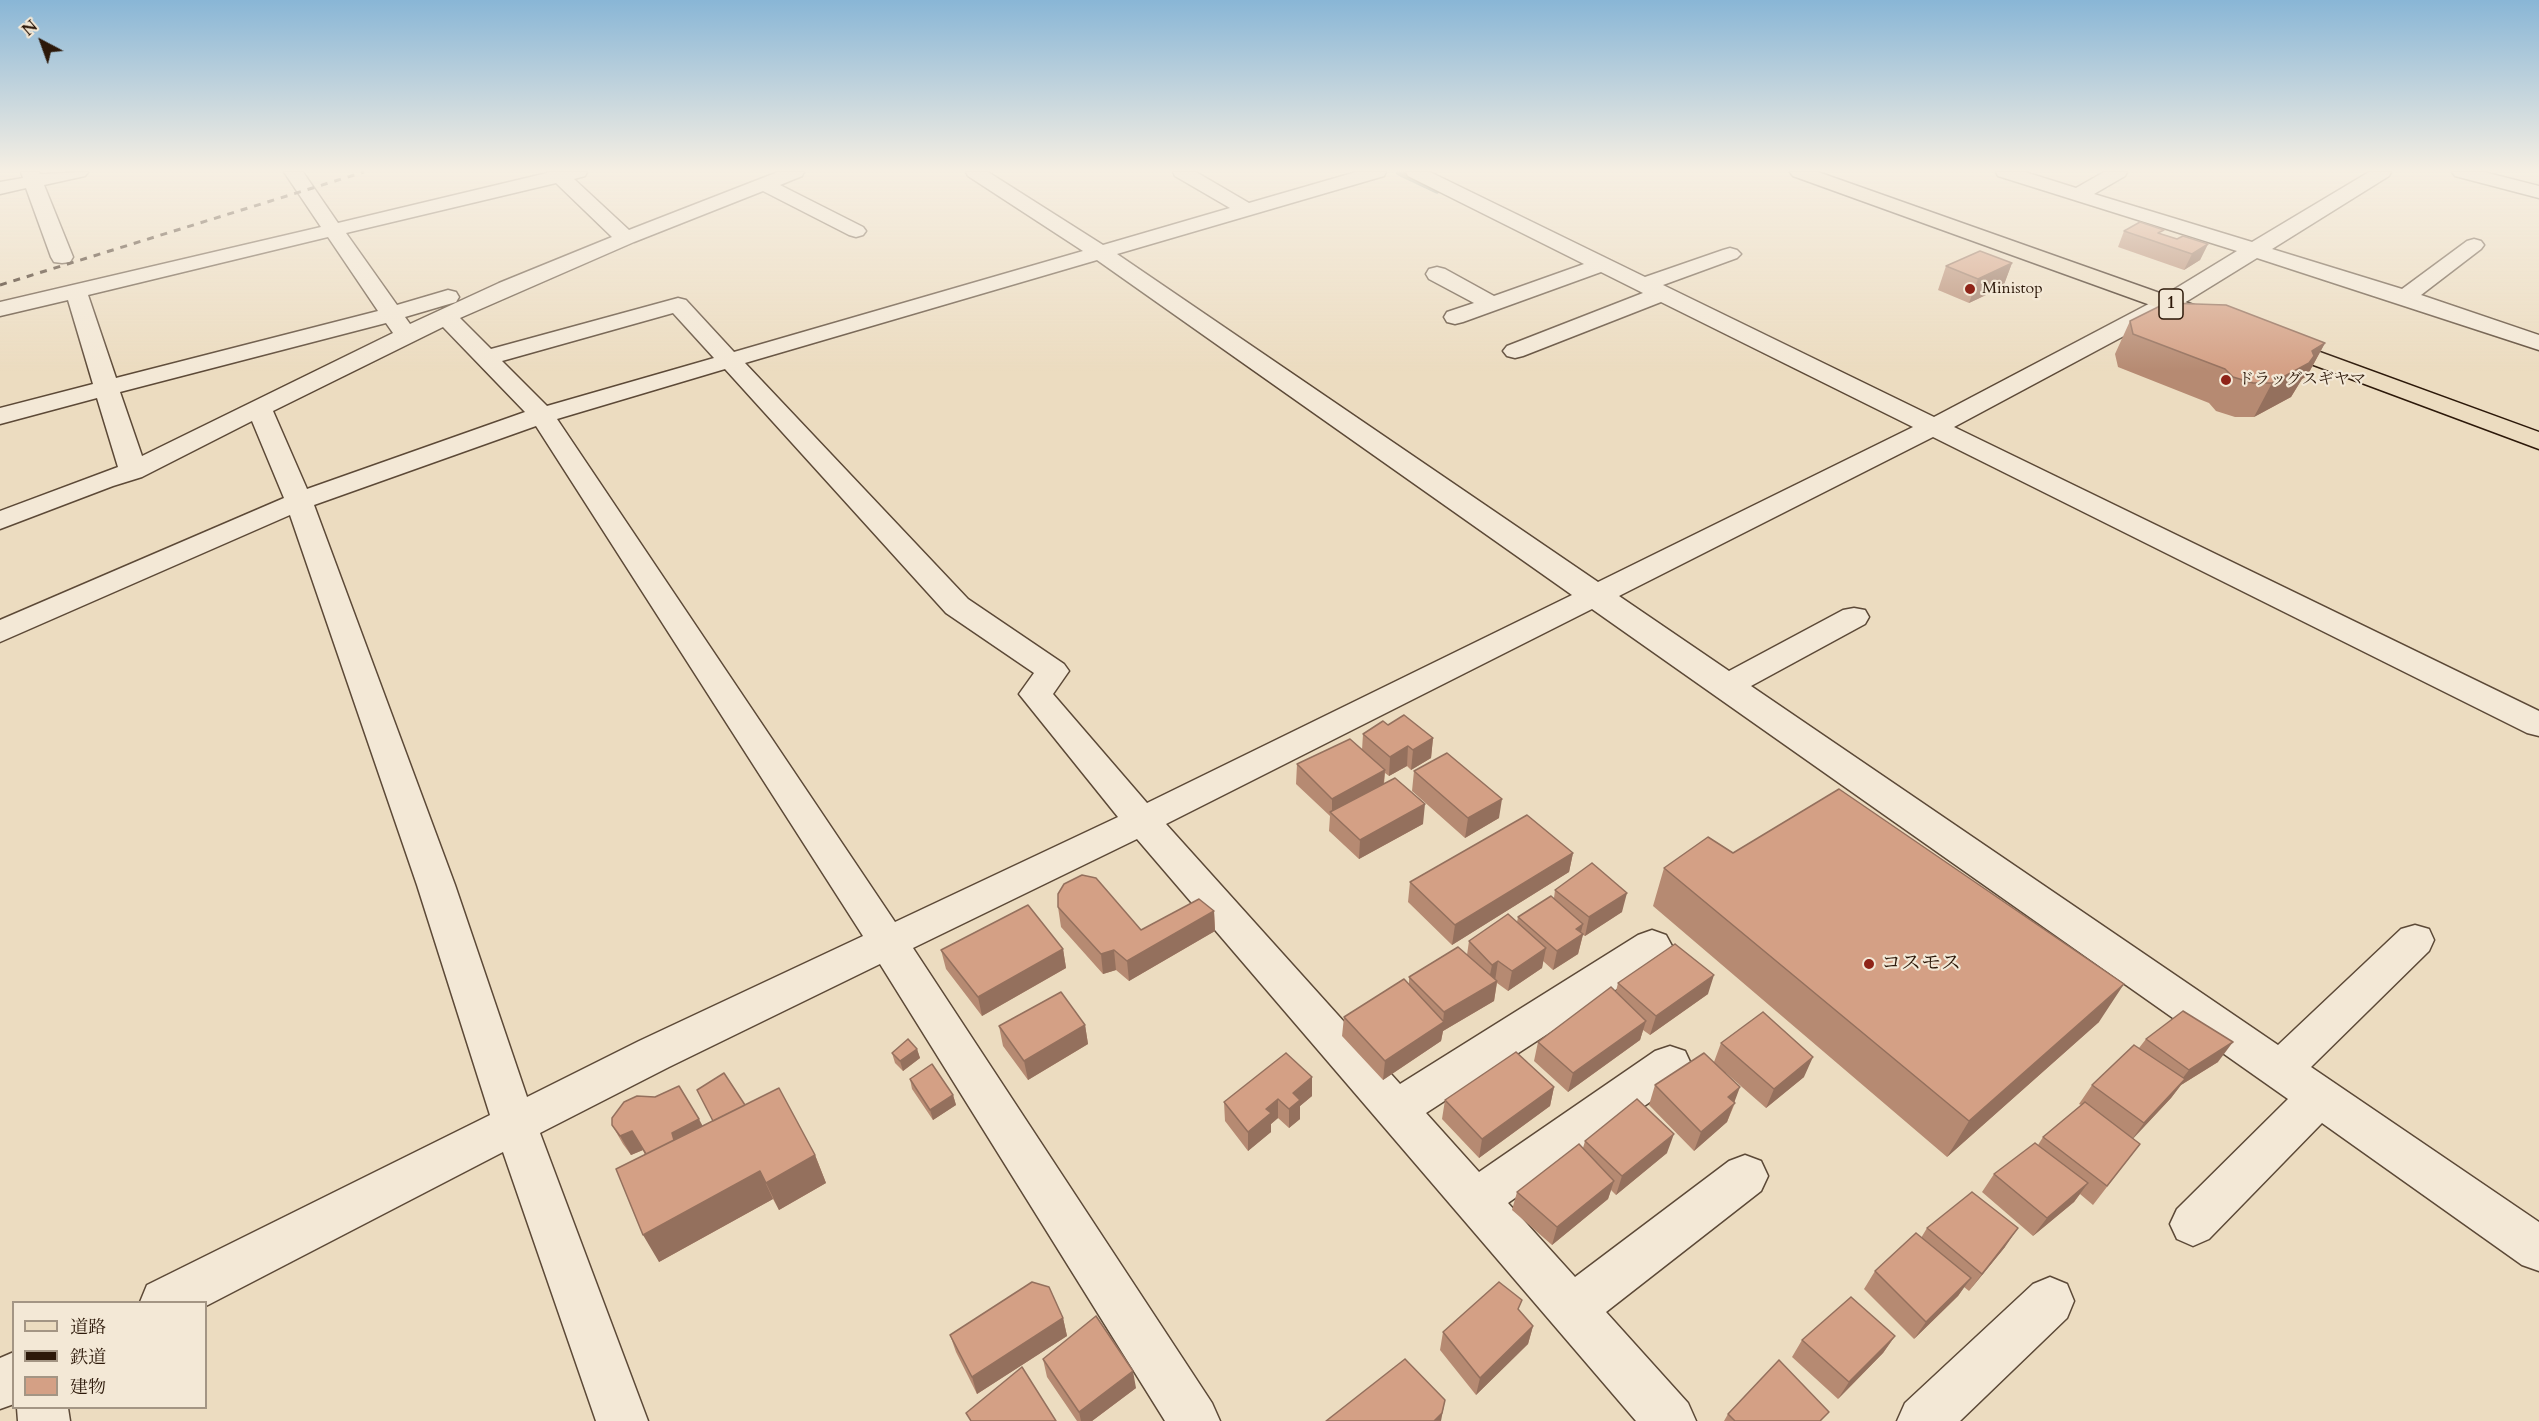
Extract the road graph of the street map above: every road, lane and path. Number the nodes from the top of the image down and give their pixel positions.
1 (55, 238) edge
2 (294, 238) edge
3 (339, 238) edge
4 (627, 238) edge
5 (1078, 238) edge
6 (1147, 238) edge
7 (1551, 238) edge
8 (1986, 238) edge
9 (2217, 238) edge
10 (2273, 238) edge
11 (2474, 245) dead end
12 (2254, 250) junction
13 (1099, 252) junction
14 (1730, 254) dead end
15 (62, 257) dead end
16 (1604, 264) junction
17 (1437, 274) dead end
18 (507, 288) junction
19 (1654, 289) junction
20 (76, 291) junction
21 (2405, 297) junction
22 (2168, 303) junction
23 (1493, 304) junction
24 (0, 309) edge
25 (392, 314) junction
26 (446, 317) junction
27 (1455, 317) dead end
28 (2233, 327) edge
29 (406, 335) junction
30 (2255, 335) edge
31 (2539, 343) edge
32 (1515, 351) dead end
33 (486, 358) junction
34 (729, 360) junction
35 (106, 388) junction
36 (260, 409) junction
37 (0, 416) edge
38 (542, 416) junction
39 (1932, 428) junction
40 (2539, 441) edge
41 (134, 471) junction
42 (299, 501) junction
43 (0, 521) edge
44 (1594, 596) junction
45 (1854, 616) dead end
46 (0, 632) edge
47 (1725, 687) junction
48 (2539, 724) edge
49 (1142, 821) junction
50 (2415, 940) dead end
51 (887, 941) junction
52 (1652, 946) dead end
53 (1670, 1064) dead end
54 (2280, 1070) junction
55 (2319, 1097) junction
56 (1396, 1109) junction
57 (515, 1124) junction
58 (1745, 1176) dead end
59 (1476, 1200) junction
60 (2193, 1224) dead end
61 (2539, 1249) edge
62 (2050, 1300) dead end
63 (166, 1301) edge
64 (1572, 1309) junction
65 (622, 1421) edge
66 (1194, 1421) edge
67 (1670, 1421) edge
68 (1923, 1421) edge

1 - 15 street
2 - 20 street
3 - 25 street
4 - 18 street
5 - 13 street
6 - 13 street
7 - 16 street
8 - 22 main road, 1
9 - 12 street
10 - 12 street
11 - 21 street
12 - 21 street
12 - 22 street
13 - 34 street
13 - 44 street
14 - 19 street
16 - 19 street
16 - 23 street
17 - 23 street
18 - 25 street
18 - 26 street
19 - 32 street
19 - 39 street
20 - 24 street
20 - 35 street
21 - 31 street
22 - 28 main road, 1
22 - 39 street
23 - 27 street
25 - 29 street
25 - 35 street
26 - 29 street
26 - 33 street
29 - 36 street
30 - 40 main road
33 - 34 street
33 - 38 street
34 - 38 street
34 - 49 street
35 - 37 street
35 - 41 street
36 - 41 street
36 - 42 street
38 - 42 street
38 - 51 street
39 - 44 street
39 - 48 street
41 - 43 street
42 - 46 street
42 - 57 street
44 - 47 street
44 - 49 street
45 - 47 street
47 - 54 street
49 - 51 street
49 - 56 street
50 - 54 street
51 - 57 street
51 - 66 street
52 - 56 street
53 - 59 street
54 - 55 street
55 - 60 street
55 - 61 street
56 - 59 street
57 - 63 street
57 - 65 street
58 - 64 street
59 - 64 street
62 - 68 street
64 - 67 street

